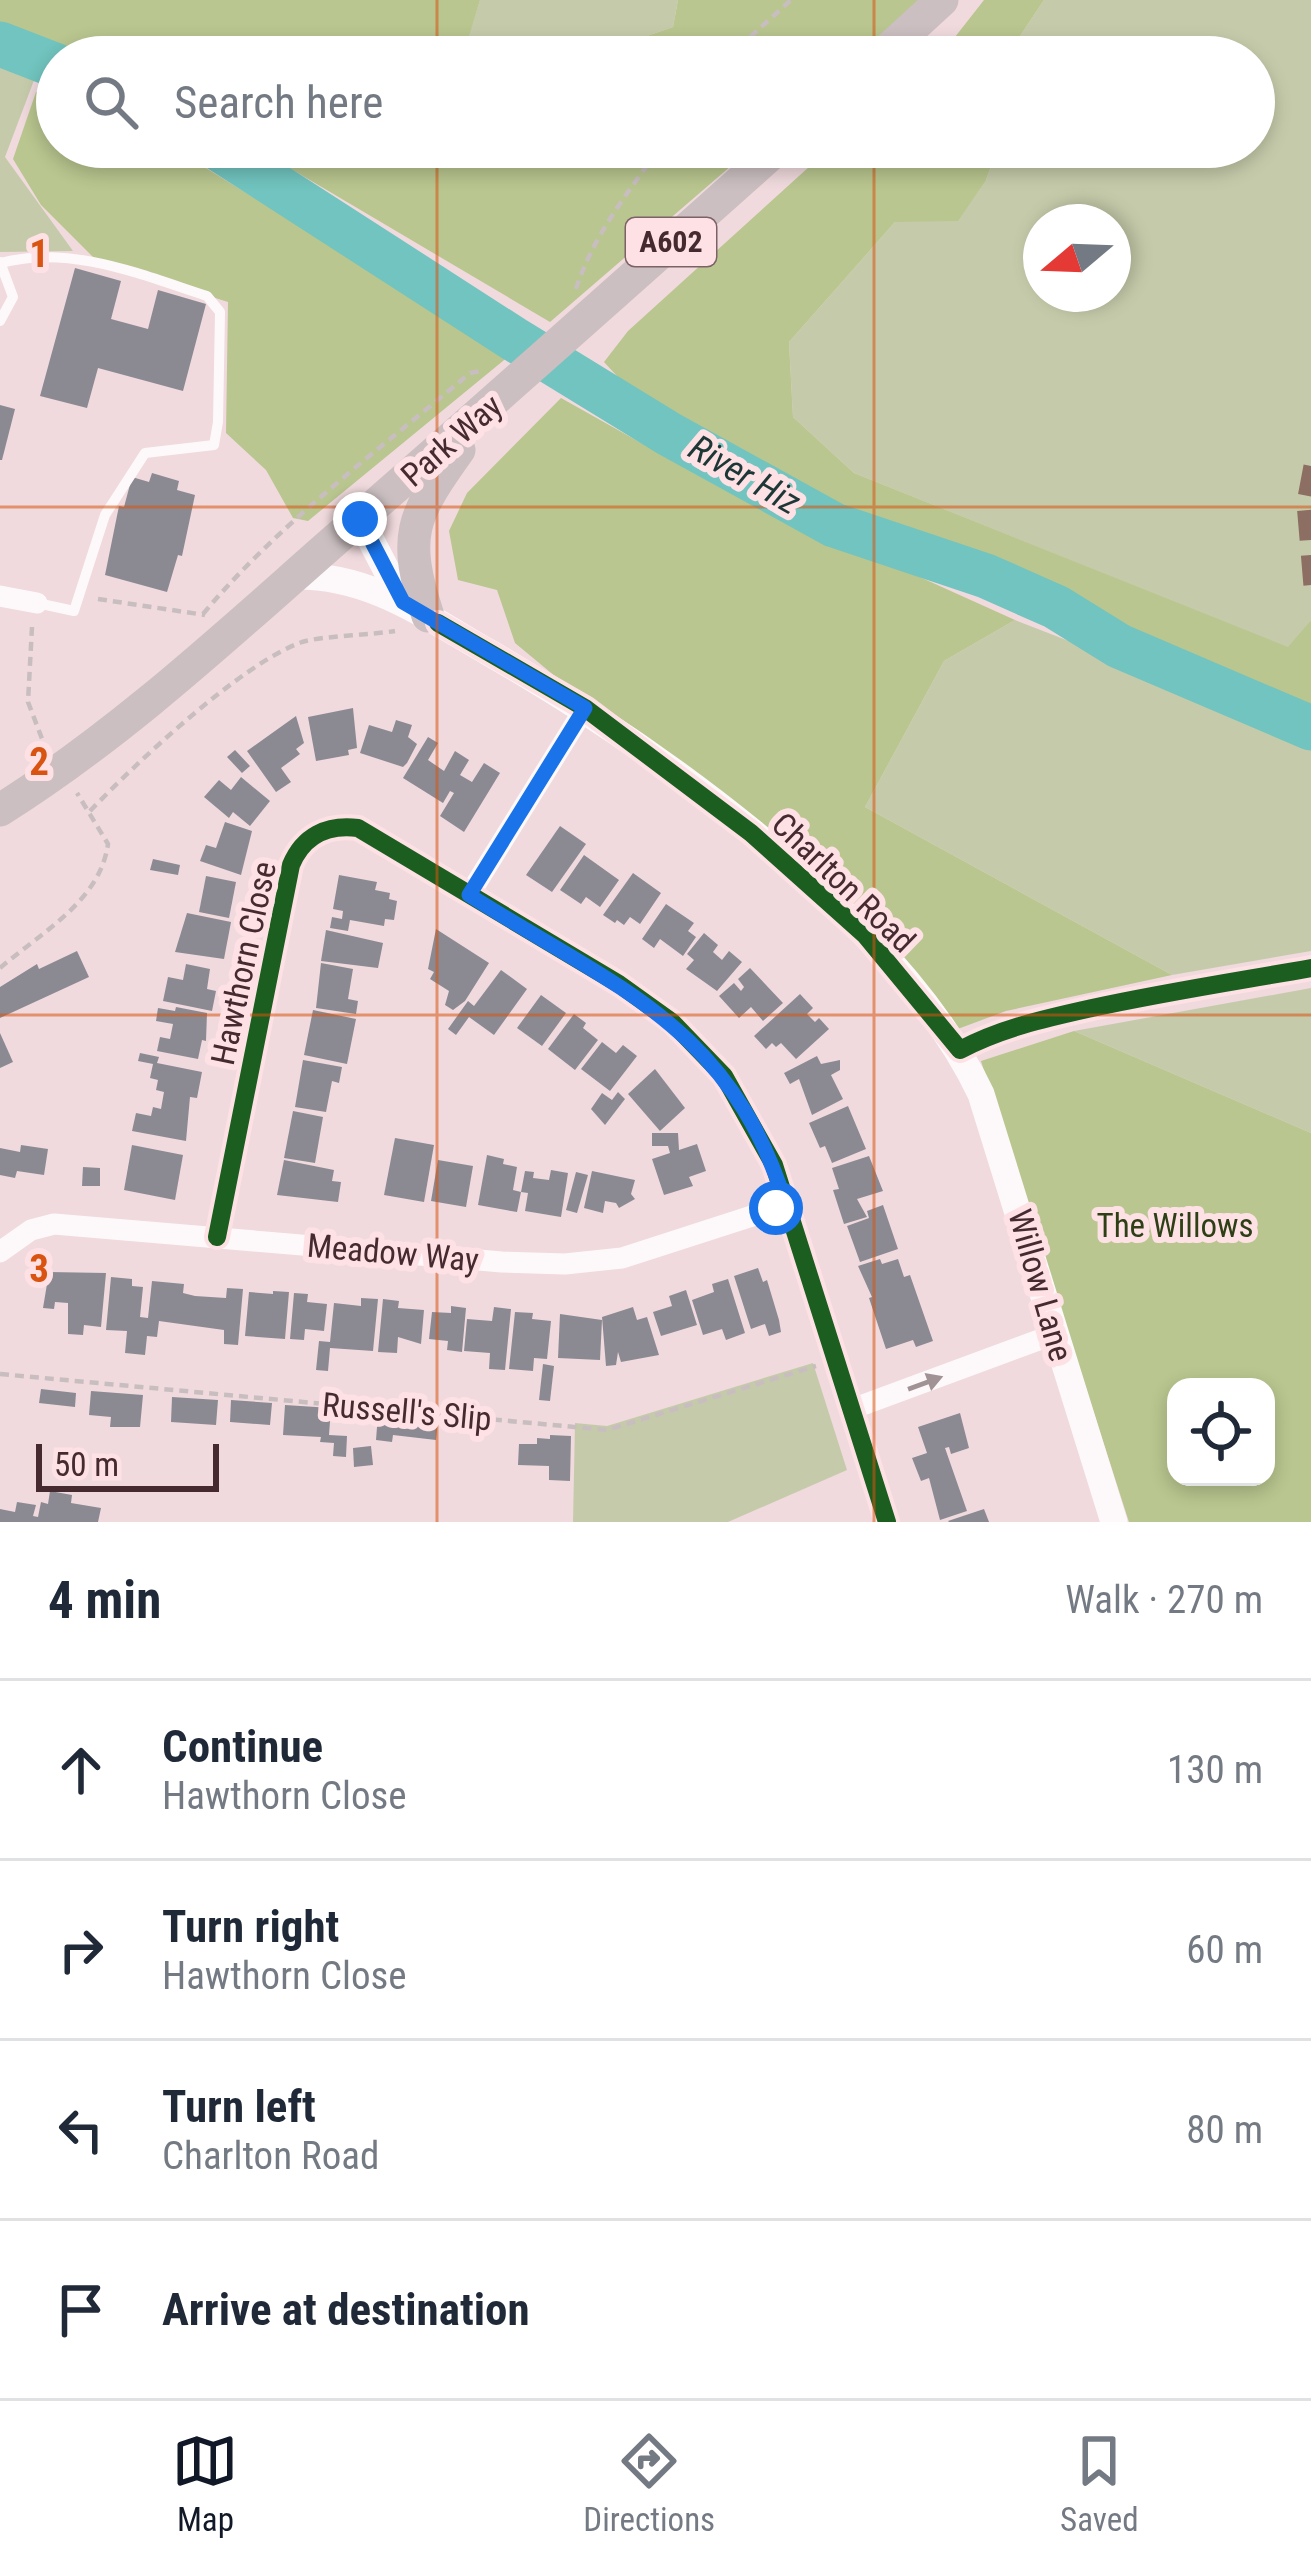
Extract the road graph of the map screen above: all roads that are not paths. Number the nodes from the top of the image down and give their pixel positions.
1 (943, 0) edge
2 (903, 36) edge
3 (756, 168) edge
4 (1, 262) edge
5 (0, 321) edge
6 (495, 389) junction
7 (360, 519) junction
8 (295, 576) junction
9 (0, 596) edge
10 (37, 603) joint
11 (423, 614) junction
12 (585, 708) junction
13 (0, 810) edge
14 (469, 895) junction
15 (1311, 968) edge
16 (960, 1050) junction
17 (786, 1205) junction
18 (217, 1237) junction
19 (0, 1252) edge
20 (1055, 1334) junction
21 (852, 1409) junction
22 (887, 1522) edge
23 (1114, 1522) edge

1 - 2 main road
3 - 6 main road, Park Way / A602
4 - 5 lane
4 - 10 lane
6 - 7 main road, Park Way
6 - 11 main road
7 - 8 main road, Park Way
7 - 11 street
8 - 11 street, Charlton Road
8 - 13 main road, Park Way
9 - 10 street
11 - 12 street, Charlton Road
12 - 14 street
12 - 16 street, Charlton Road
14 - 17 street, Hawthorn Close
14 - 18 street, Hawthorn Close
15 - 16 street
16 - 20 street, Willow Lane
17 - 18 street, Meadow Way
17 - 21 street, Hawthorn Close
18 - 19 street, Meadow Way
21 -> 20 street
20 - 23 street, Willow Lane
21 - 22 street, Hawthorn Close

